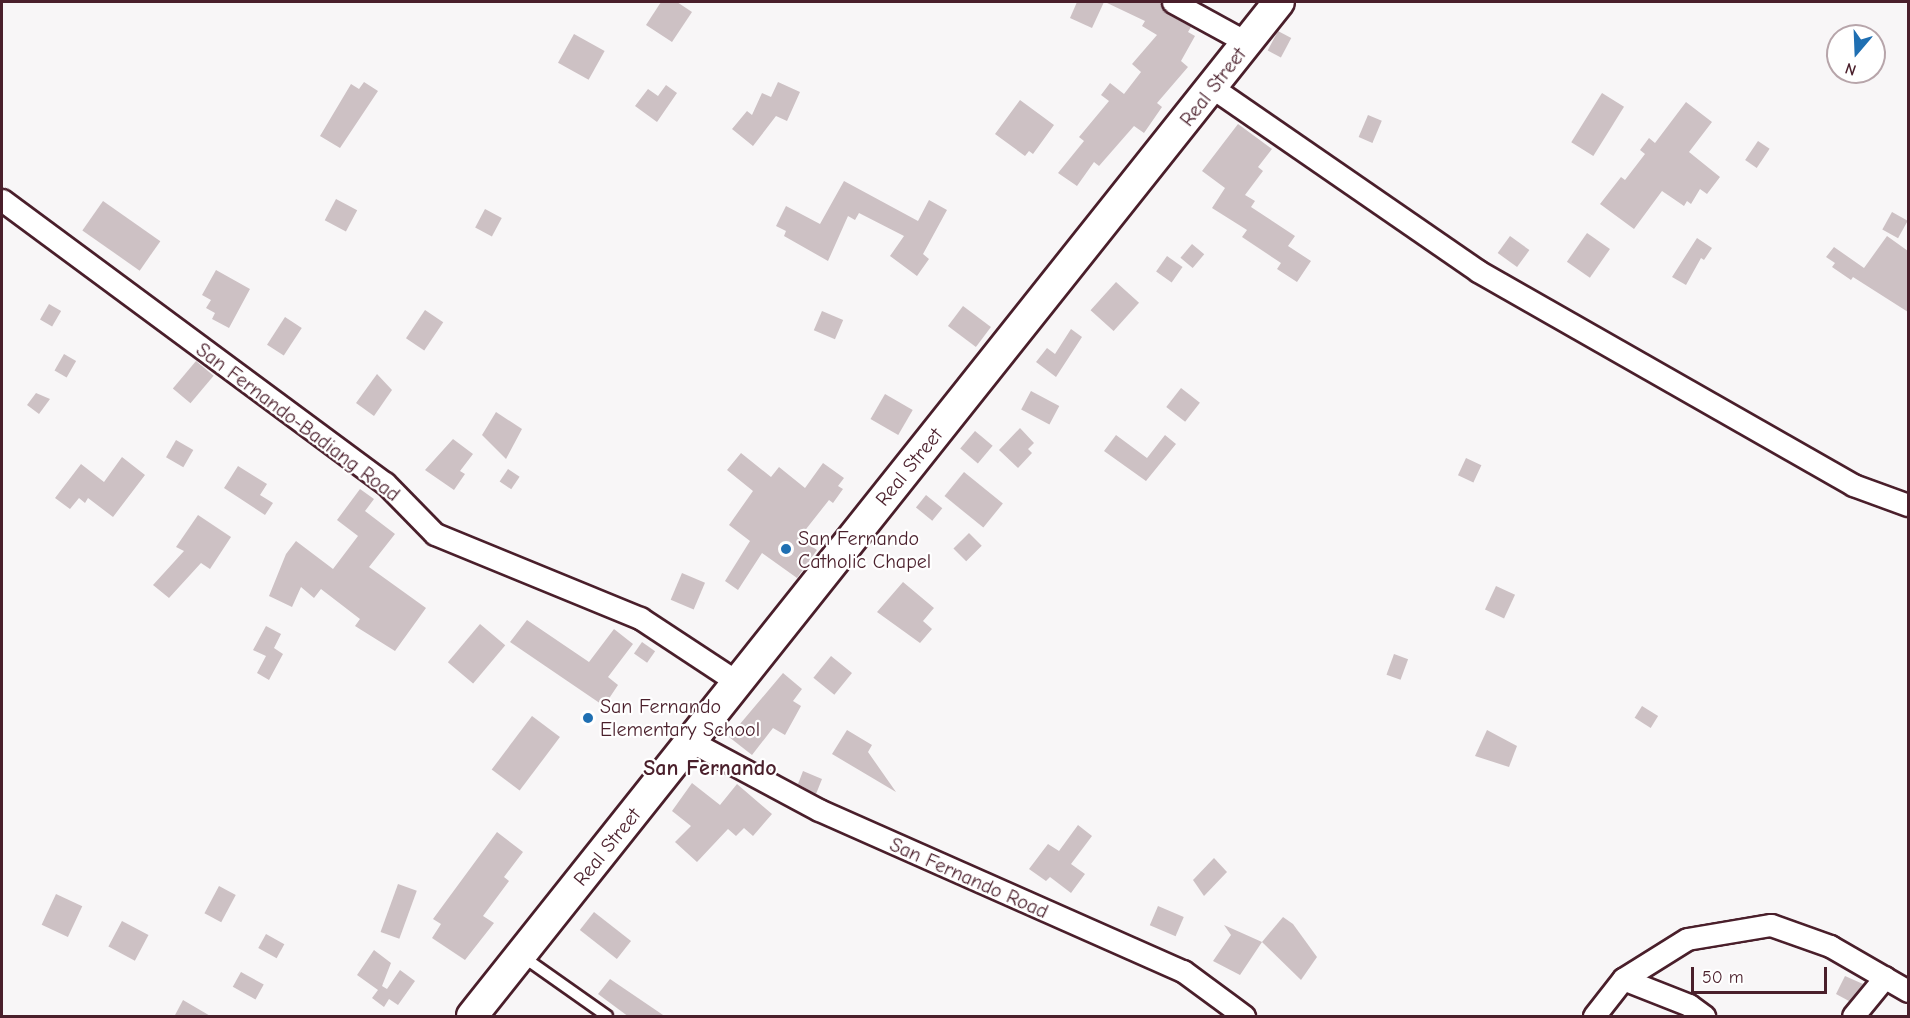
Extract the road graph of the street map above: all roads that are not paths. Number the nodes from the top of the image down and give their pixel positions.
1 (1173, 2) edge
2 (1279, 2) edge
3 (1248, 43) junction
4 (1213, 88) junction
5 (2, 200) edge
6 (1908, 505) edge
7 (737, 682) junction
8 (692, 742) junction
9 (520, 955) junction
10 (1885, 977) junction
11 (1623, 980) junction
12 (1908, 991) edge
13 (472, 1017) edge
14 (607, 1017) edge
15 (1244, 1017) edge
16 (1594, 1017) edge
17 (1704, 1017) edge
18 (1853, 1017) edge

1 - 3 street
2 - 3 main road, Real Street
3 - 4 main road, Real Street
4 - 6 street
4 - 7 main road, Real Street
5 - 7 street, San Fernando-Badiang Road
7 - 8 main road, Real Street
8 - 9 main road, Real Street
8 - 15 street, San Fernando Road
9 - 13 main road, Real Street
9 - 14 lane
10 - 11 street
10 - 12 street
10 - 18 street
11 - 16 street
11 - 17 street

